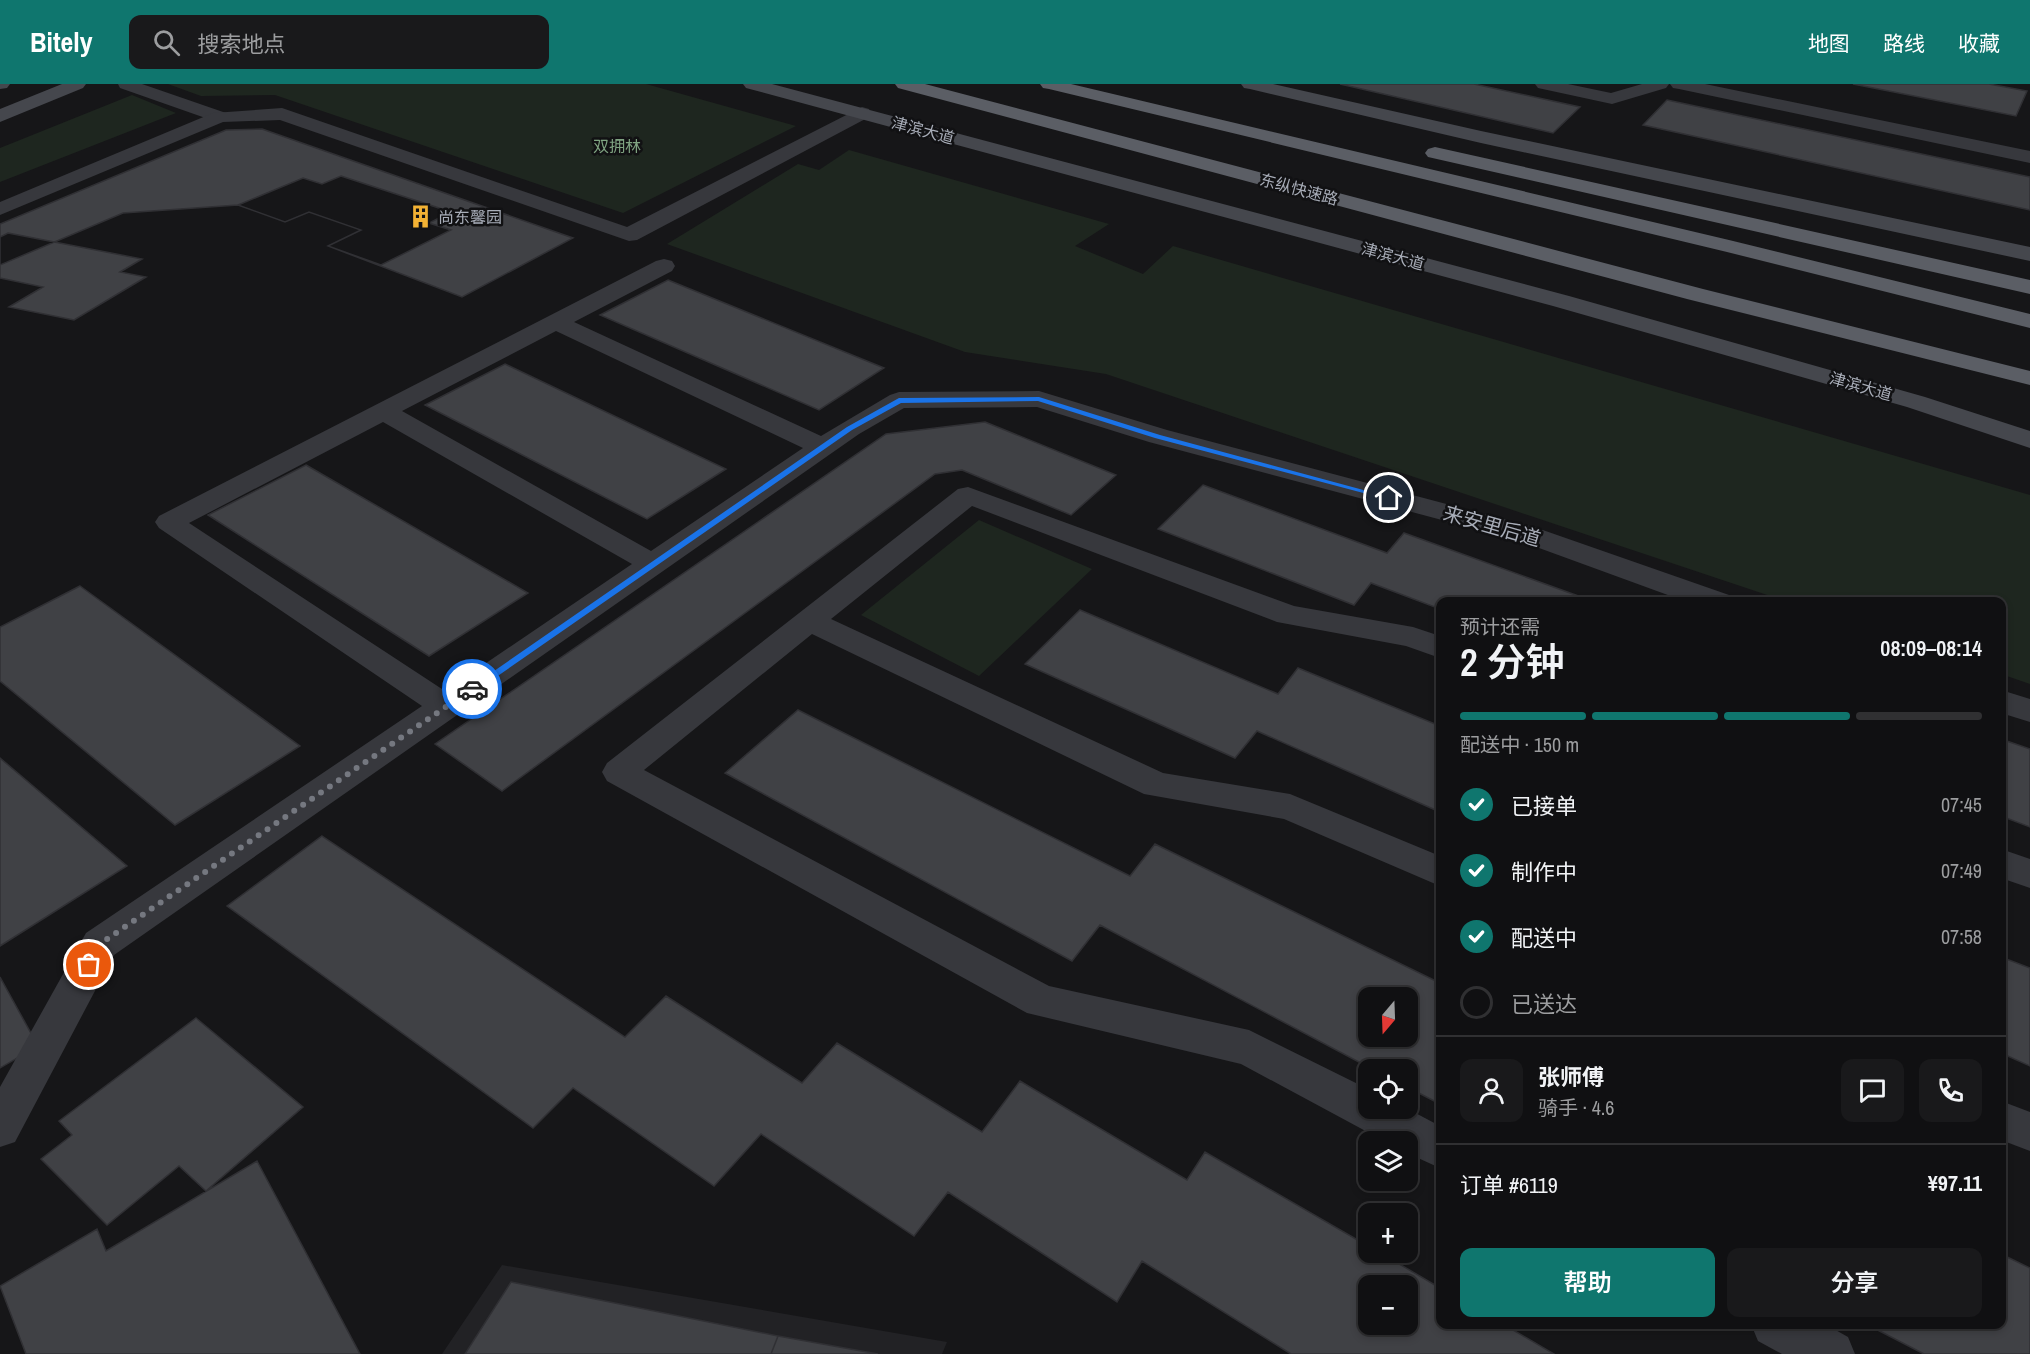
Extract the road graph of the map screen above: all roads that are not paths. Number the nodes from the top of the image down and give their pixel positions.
1 (77, 84) edge
2 (126, 84) edge
3 (752, 84) edge
4 (904, 84) edge
5 (1049, 84) edge
6 (1250, 84) edge
7 (1544, 84) edge
8 (1660, 84) edge
9 (1679, 84) edge
10 (862, 113) junction
11 (0, 116) edge
12 (220, 117) junction
13 (1419, 149) dead end
14 (2030, 157) edge
15 (0, 209) edge
16 (2030, 254) edge
17 (664, 266) dead end
18 (2030, 288) edge
19 (1695, 294) junction
20 (2030, 321) edge
21 (555, 322) junction
22 (2030, 378) edge
23 (2030, 397) edge
24 (383, 411) junction
25 (2030, 440) edge
26 (823, 447) junction
27 (653, 564) junction
28 (1704, 597) edge
29 (810, 621) junction
30 (1436, 646) edge
31 (2006, 703) edge
32 (446, 707) junction
33 (2030, 711) edge
34 (2006, 865) edge
35 (1436, 870) edge
36 (2030, 874) edge
37 (2006, 1122) edge
38 (0, 1128) edge
39 (2030, 1132) edge
40 (1436, 1146) edge
41 (1784, 1329) edge
42 (1831, 1354) edge

1 - 11 main road
2 - 12 lane
3 - 10 main road, 津滨大道
4 - 19 highway, 东纵快速路
5 - 20 highway
6 - 16 main road
7 - 8 street
9 - 14 street
10 - 12 street
10 - 25 main road, 津滨大道
12 - 15 street
13 - 18 highway
17 - 21 street
19 - 22 highway
19 - 23 highway
21 - 24 street
21 - 26 street
24 - 27 street
24 - 32 street
26 - 27 street, 来安里后道
26 - 28 street, 来安里后道
27 - 32 street, 来安里后道
29 - 30 street
29 - 35 street
29 - 40 street
31 - 33 street
32 - 38 street, 来安里后道
34 - 36 street
37 - 39 street
41 - 42 street

